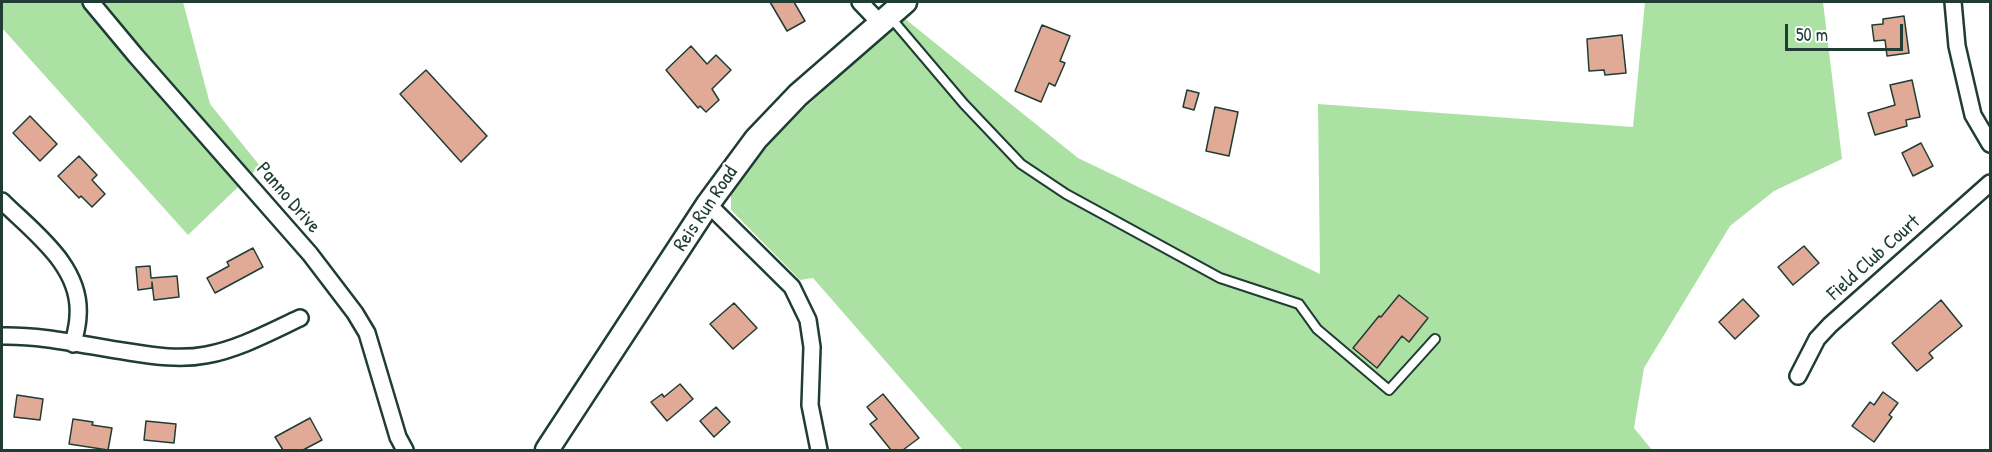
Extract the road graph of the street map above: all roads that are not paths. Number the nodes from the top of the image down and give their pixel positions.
1 (91, 2) edge
2 (860, 2) edge
3 (1953, 2) edge
4 (891, 10) edge
5 (1990, 144) edge
6 (1990, 183) edge
7 (2, 201) edge
8 (708, 204) junction
9 (300, 318) dead end
10 (2, 336) edge
11 (1435, 339) dead end
12 (73, 344) junction
13 (1798, 376) dead end
14 (405, 450) edge
15 (547, 450) edge
16 (819, 450) edge

1 - 14 street, Panno Drive
2 - 4 street
3 - 5 street
4 - 8 main road, Reis Run Road
4 - 11 lane
6 - 13 street, Field Club Court
7 - 12 street
8 - 15 main road, Reis Run Road
8 - 16 street
9 - 12 street
10 - 12 street

